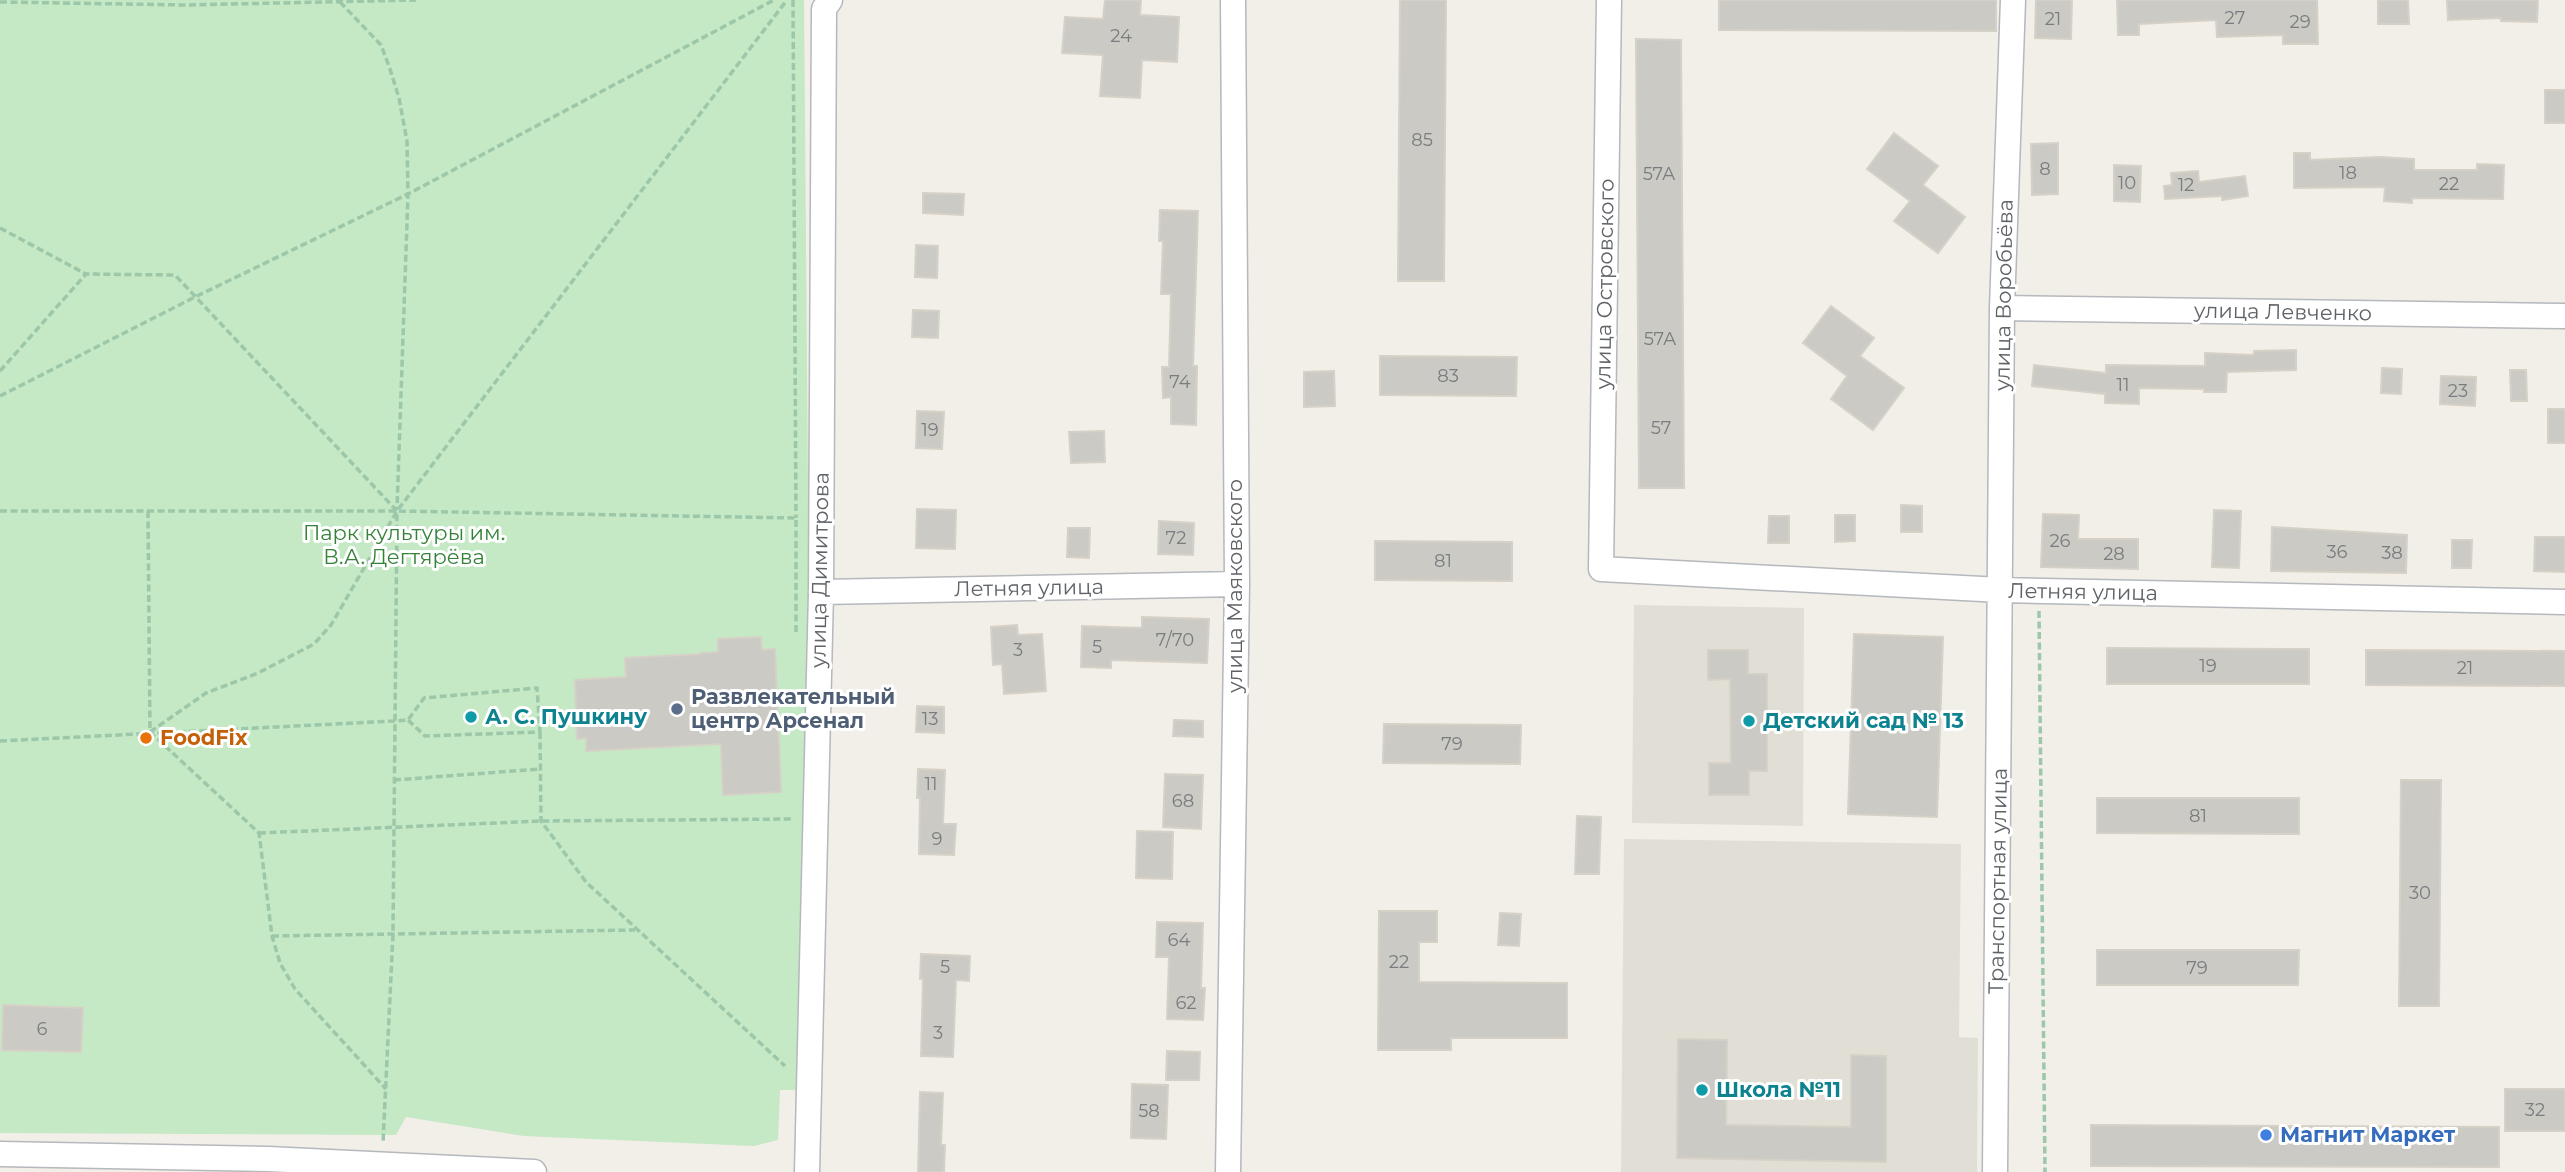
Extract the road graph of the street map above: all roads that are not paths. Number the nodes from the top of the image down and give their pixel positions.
1 (1233, 0) edge
2 (1609, 0) edge
3 (2014, 0) edge
4 (827, 4) edge
5 (2002, 308) junction
6 (2565, 316) edge
7 (1601, 569) joint
8 (1237, 584) junction
9 (2001, 590) junction
10 (821, 592) junction
11 (2565, 602) edge
12 (0, 1154) edge
13 (268, 1165) edge
14 (534, 1172) edge
15 (807, 1172) edge
16 (1228, 1172) edge
17 (1995, 1172) edge

1 - 8 street, улица Маяковского
2 - 7 street, улица Островского
3 - 5 street, улица Воробьёва
4 - 10 street, улица Димитрова
5 - 6 street, улица Левченко
5 - 9 street, улица Воробьёва
7 - 9 street, Летняя улица
8 - 10 street, Летняя улица
8 - 16 street, улица Маяковского
9 - 11 street, Летняя улица
9 - 17 street, Транспортная улица
10 - 15 street, улица Димитрова
12 - 13 street
13 - 14 street

